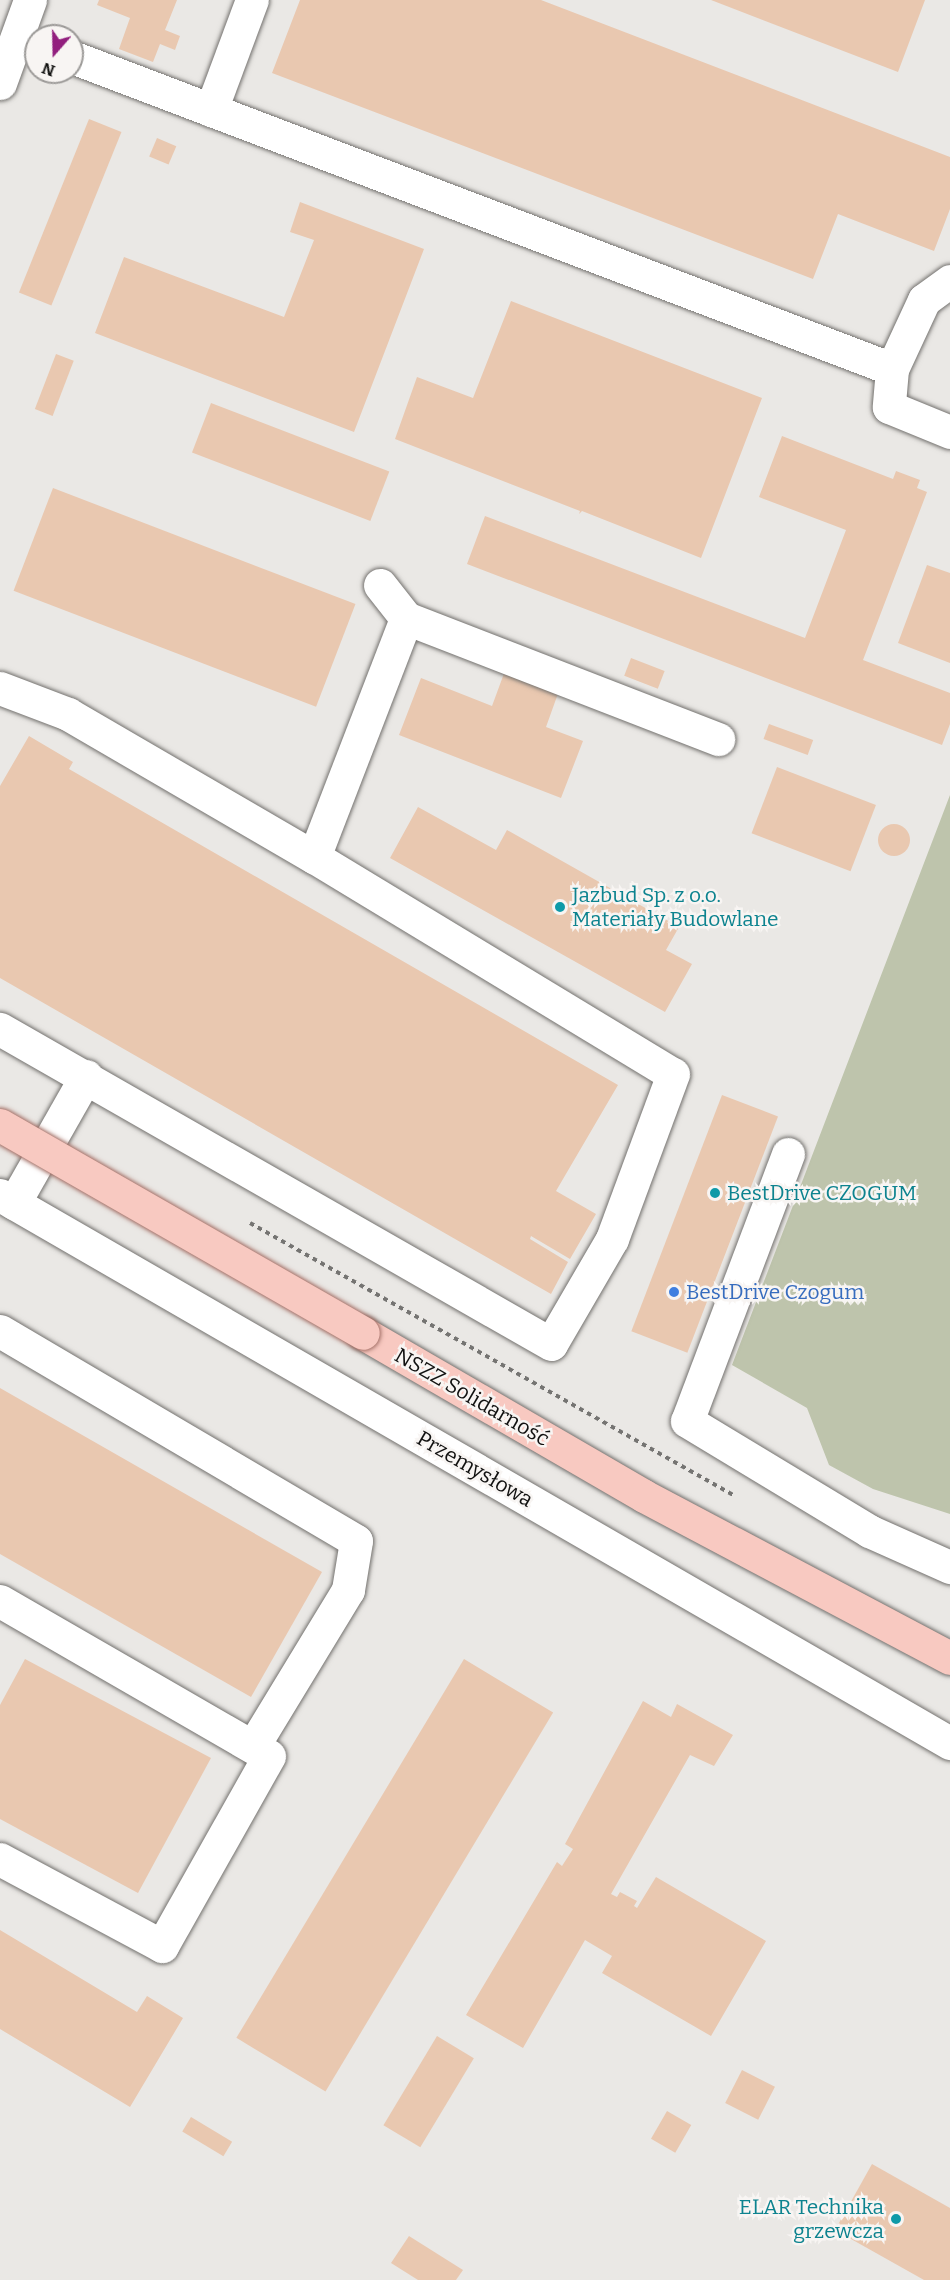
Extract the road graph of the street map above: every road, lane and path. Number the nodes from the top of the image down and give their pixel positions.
1 (30, 0) edge
2 (252, 0) edge
3 (17, 36) edge
4 (84, 62) edge
5 (0, 83) edge
6 (211, 110) junction
7 (950, 281) edge
8 (892, 369) junction
9 (950, 432) edge
10 (380, 585) dead end
11 (406, 618) junction
12 (0, 688) edge
13 (718, 739) dead end
14 (315, 857) junction
15 (0, 1029) edge
16 (86, 1076) junction
17 (0, 1125) edge
18 (788, 1154) dead end
19 (7, 1199) edge
20 (0, 1331) edge
21 (950, 1567) edge
22 (0, 1601) edge
23 (950, 1658) edge
24 (950, 1743) edge
25 (253, 1746) junction
26 (0, 1859) edge

1 - 3 street
2 - 6 street
3 - 5 street
4 - 6 street
6 - 8 street
7 - 8 street
8 - 9 street
10 - 11 street
11 - 13 street
11 - 14 street
12 - 14 street
14 - 16 street
15 - 16 street
16 - 19 street
17 - 23 main road, NSZZ Solidarność, bridge
18 - 21 street
19 - 24 street, Przemysłowa
20 - 25 street
22 - 25 street
25 - 26 street

